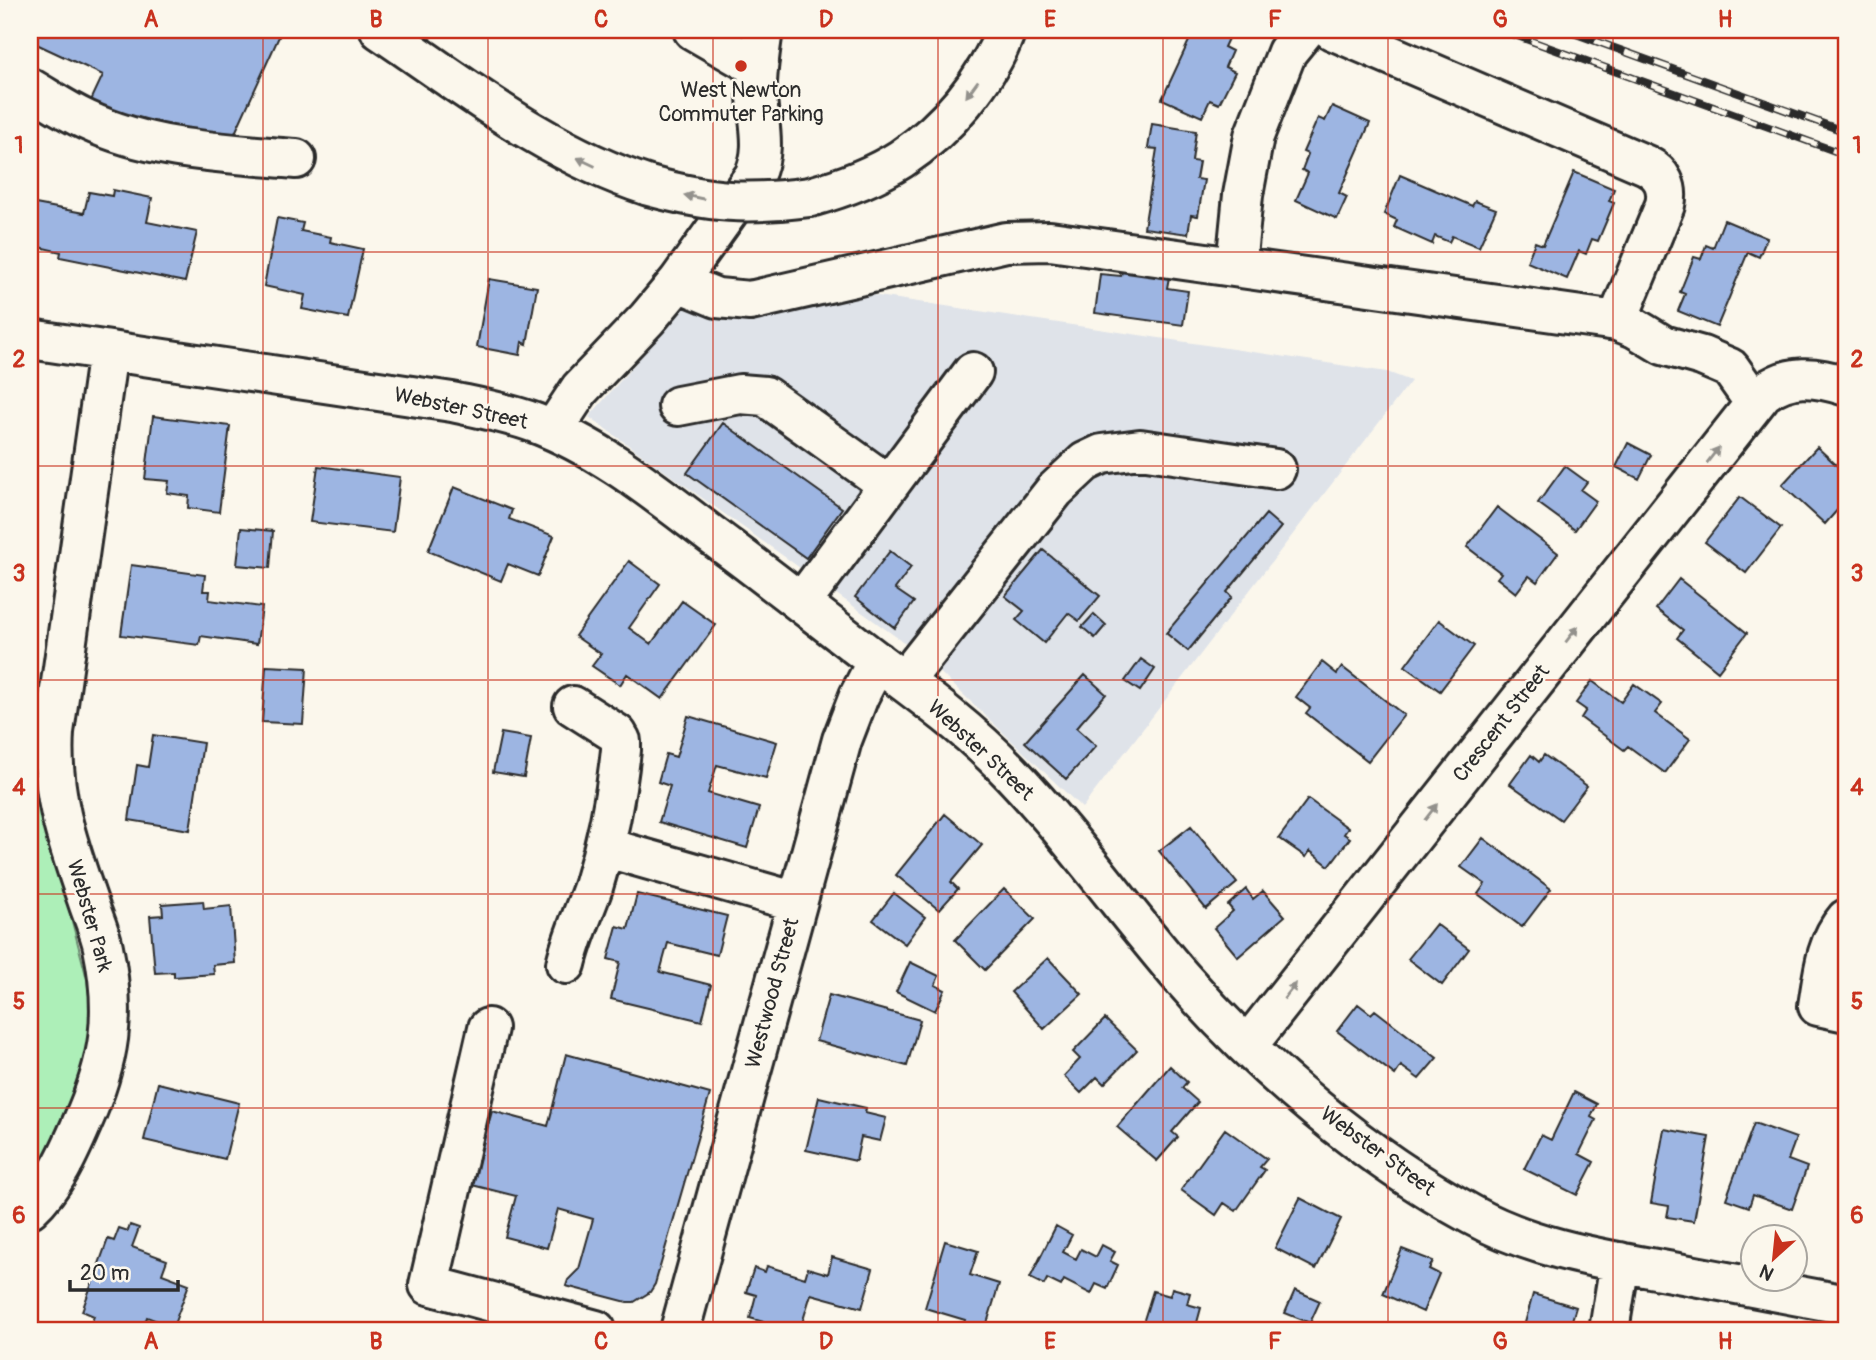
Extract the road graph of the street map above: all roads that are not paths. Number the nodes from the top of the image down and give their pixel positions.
1 (380, 30) edge
2 (693, 30) edge
3 (1006, 30) edge
4 (1306, 30) edge
5 (1332, 30) edge
6 (761, 45) edge
7 (30, 88) edge
8 (296, 159) dead end
9 (1236, 265) junction
10 (678, 282) junction
11 (1617, 321) junction
12 (30, 339) edge
13 (108, 351) junction
14 (973, 372) dead end
15 (1846, 386) edge
16 (1754, 402) junction
17 (678, 405) dead end
18 (553, 430) junction
19 (1276, 469) dead end
20 (889, 485) junction
21 (802, 602) junction
22 (890, 671) junction
23 (573, 706) dead end
24 (54, 732) junction
25 (30, 782) edge
26 (604, 847) junction
27 (797, 902) junction
28 (1846, 919) edge
29 (566, 964) dead end
30 (1846, 1012) edge
31 (488, 1028) dead end
32 (1248, 1045) junction
33 (30, 1208) edge
34 (1620, 1262) junction
35 (1846, 1305) edge
36 (596, 1330) edge
37 (680, 1330) edge
38 (1609, 1330) edge

3 -> 1 main road, bridge
2 - 6 main road
4 - 9 main road
5 - 11 main road
6 - 10 main road
7 - 8 main road
9 - 10 main road
9 - 11 main road
10 - 18 main road
11 - 16 main road
12 - 13 main road, Webster Street
13 - 18 main road, Webster Street
13 - 24 main road, Webster Park
14 - 20 main road
15 - 16 main road, Crescent Street
32 -> 16 main road, Crescent Street
17 - 20 main road
18 - 21 main road, Webster Street
19 - 22 main road, Westwood Street
20 - 21 main road
21 - 22 main road, Webster Street
22 - 27 main road, Westwood Street
22 - 32 main road, Webster Street
23 - 26 main road
24 - 25 main road, Webster Park
24 - 33 main road, Webster Park
26 - 27 main road
26 - 29 main road
27 - 37 main road, Westwood Street
28 - 30 main road
31 - 36 main road
32 - 34 main road, Webster Street
34 - 35 main road, Webster Street
34 - 38 main road

